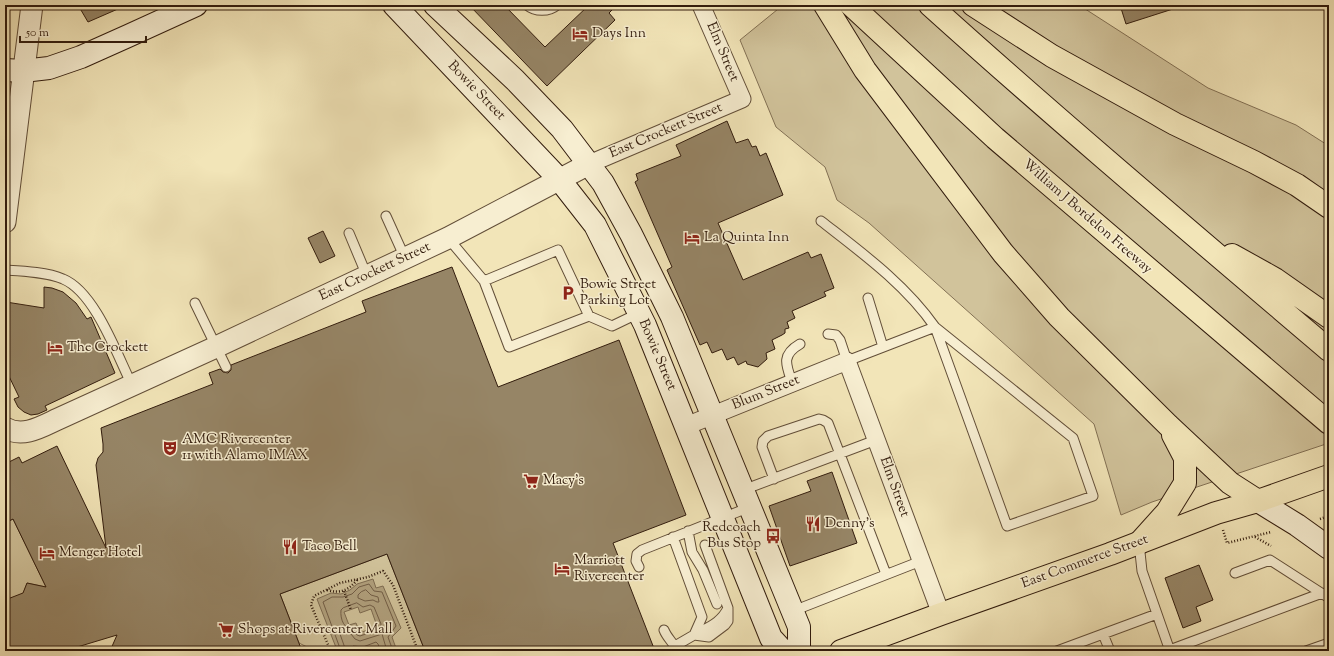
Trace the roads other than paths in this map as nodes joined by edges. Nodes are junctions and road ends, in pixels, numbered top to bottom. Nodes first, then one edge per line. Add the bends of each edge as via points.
1 (32, 5) edge
2 (196, 5) edge
3 (394, 5) edge
4 (435, 5) edge
5 (527, 5) edge
6 (556, 5) edge
7 (702, 5) edge
8 (825, 5) edge
9 (851, 5) edge
10 (930, 5) edge
11 (973, 5) edge
12 (14, 70) edge
13 (742, 99) joint
14 (589, 164) junction
15 (559, 180) junction
16 (1329, 207) edge
17 (386, 216) dead end
18 (821, 221) dead end
19 (5, 222) edge
20 (1184, 228) junction
21 (349, 233) dead end
22 (448, 238) junction
23 (405, 258) junction
24 (5, 270) edge
25 (367, 276) junction
26 (484, 281) junction
27 (868, 298) dead end
28 (195, 303) dead end
29 (639, 313) junction
30 (589, 316) junction
31 (1329, 317) edge
32 (935, 327) junction
33 (828, 334) dead end
34 (800, 344) dead end
35 (216, 347) junction
36 (883, 347) junction
37 (1329, 350) edge
38 (846, 360) junction
39 (226, 367) dead end
40 (792, 382) junction
41 (132, 385) junction
42 (712, 414) junction
43 (1329, 423) edge
44 (1168, 425) junction
45 (686, 426) junction
46 (5, 428) edge
47 (876, 440) junction
48 (840, 454) junction
49 (1329, 476) edge
50 (774, 478) junction
51 (747, 499) junction
52 (1258, 500) junction
53 (723, 518) junction
54 (688, 531) junction
55 (673, 537) junction
56 (1139, 543) junction
57 (705, 544) dead end
58 (1329, 548) edge
59 (921, 561) junction
60 (639, 567) dead end
61 (1234, 573) dead end
62 (886, 574) junction
63 (1325, 596) edge
64 (718, 604) dead end
65 (793, 611) junction
66 (941, 614) junction
67 (1157, 614) junction
68 (664, 630) dead end
69 (1103, 634) junction
70 (694, 635) junction
71 (1329, 643) edge
72 (676, 648) edge
73 (783, 651) edge
74 (799, 651) edge
75 (841, 651) edge
76 (1059, 651) edge
77 (1110, 651) edge
78 (1169, 651) edge
79 (1306, 651) edge

1 - 12 street
2 - 12 main road via 81,57 49,68
3 - 15 main road, Bowie Street
4 - 14 main road, Bowie Street via 562,129
5 - 6 lane via 542,11
7 - 13 street, Elm Street
8 - 44 main road via 866,70 1003,253 1059,317
9 - 43 main road, William J Bordelon Freeway via 995,138
10 - 20 main road
11 - 16 main road via 1052,56 1174,124 1297,185
12 - 19 street via 14,154
13 - 14 street, East Crockett Street
14 - 15 street, East Crockett Street
14 - 42 main road, Bowie Street via 603,183 628,228 672,317
15 - 22 street, East Crockett Street
15 - 29 main road, Bowie Street via 595,225
17 - 23 lane
18 - 32 lane via 874,261 922,309
20 - 31 main road via 1275,279
20 - 37 main road
21 - 25 lane
22 - 23 street, East Crockett Street
22 - 26 lane
23 - 25 street, East Crockett Street
24 - 41 lane via 58,277 72,283 99,317
25 - 35 street, East Crockett Street
26 - 30 lane via 558,250
26 - 30 lane via 508,347
27 - 36 lane
28 - 35 lane
29 - 30 lane via 612,326
29 - 45 main road, Bowie Street
32 - 32 lane via 1073,438 1093,496 1007,526
32 - 36 lane
33 - 38 lane via 836,335 840,340
34 - 40 lane via 787,356 786,365
35 - 39 lane
35 - 41 street, East Crockett Street
36 - 38 lane
38 - 40 street, Blum Street
38 - 47 street, Elm Street
40 - 42 street, Blum Street
41 - 46 street, East Crockett Street via 32,431 22,433
42 - 45 street, Blum Street
42 - 51 main road, Bowie Street
44 - 52 main road via 1230,483
44 - 56 main road via 1184,458 1185,484 1167,512
45 - 53 main road, Bowie Street
47 - 48 lane
47 - 59 street, Elm Street
48 - 50 lane
48 - 50 lane via 828,423 824,420 818,419 768,436 762,447
48 - 62 lane
49 - 52 main road, East Commerce Street
50 - 51 lane
51 - 53 lane
51 - 65 main road, Bowie Street
52 - 56 main road, East Commerce Street via 1216,513
52 - 58 main road
53 - 54 lane
53 - 73 main road, Bowie Street via 771,638
54 - 55 lane
54 - 64 lane via 692,552
55 - 60 lane via 637,554 636,561
55 - 70 lane via 702,617
56 - 66 main road, East Commerce Street
56 - 67 lane via 1142,572
57 - 70 lane via 728,608 722,618
59 - 62 lane
59 - 66 street, Elm Street
61 - 63 lane via 1270,560
62 - 65 lane
63 - 78 lane
65 - 74 main road, Bowie Street via 799,627
66 - 75 main road, East Commerce Street
67 - 69 lane
67 - 78 lane
68 - 72 lane
69 - 76 lane
69 - 77 lane
70 - 72 lane
71 - 79 lane

